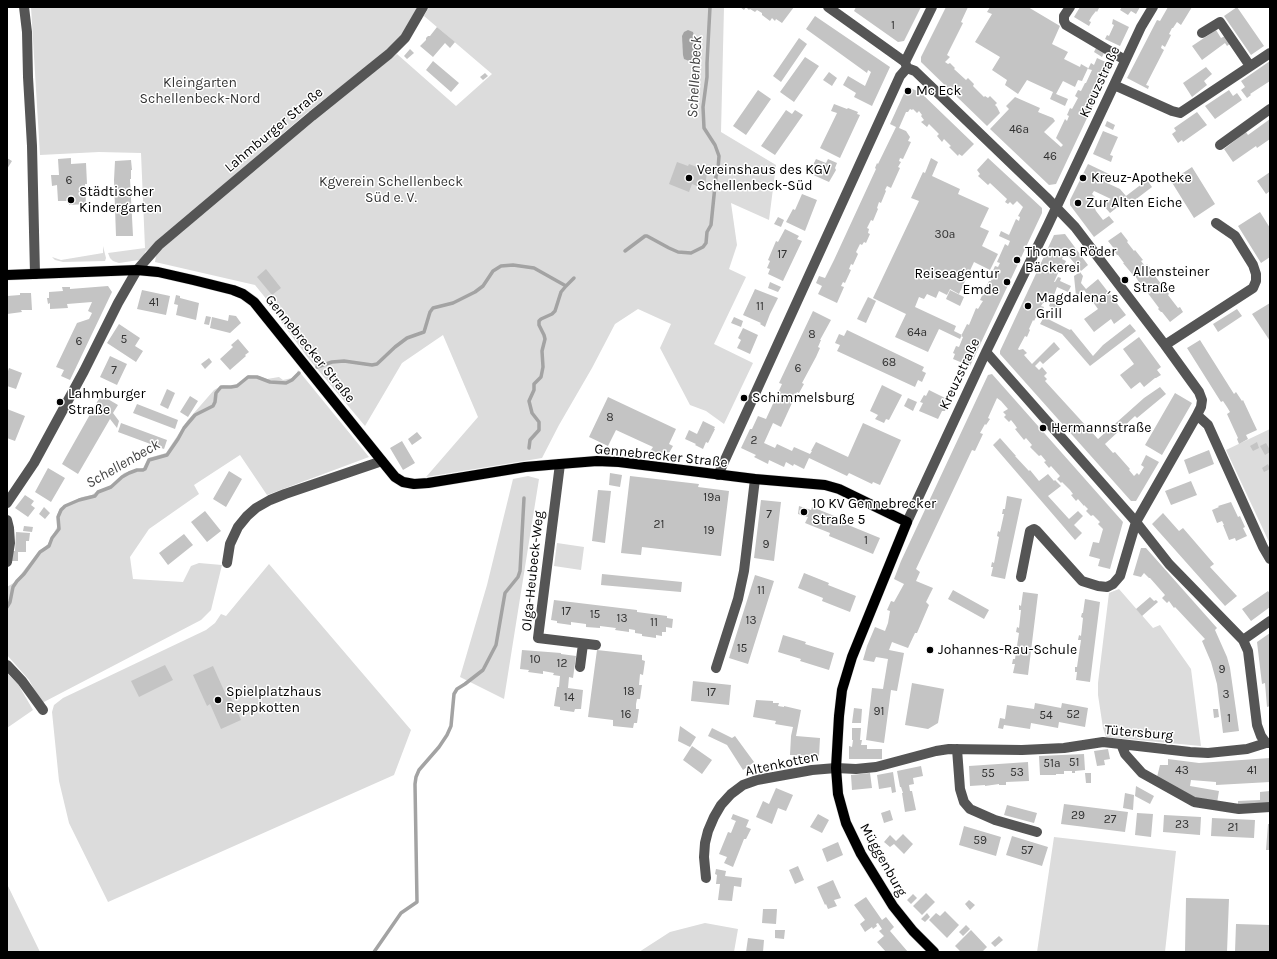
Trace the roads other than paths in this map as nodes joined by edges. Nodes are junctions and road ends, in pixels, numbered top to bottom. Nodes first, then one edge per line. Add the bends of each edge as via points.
1 (24, 7) edge
2 (423, 7) edge
3 (828, 7) edge
4 (932, 7) edge
5 (1070, 7) edge
6 (1153, 7) edge
7 (1202, 33) dead end
8 (1270, 54) edge
9 (1125, 60) junction
10 (906, 65) junction
11 (1250, 66) junction
12 (1114, 85) junction
13 (1270, 109) edge
14 (1220, 145) dead end
15 (1056, 208) junction
16 (1216, 222) dead end
17 (137, 270) junction
18 (35, 274) junction
19 (7, 275) edge
20 (1165, 345) junction
21 (986, 352) junction
22 (1198, 415) junction
23 (382, 461) junction
24 (560, 464) junction
25 (718, 475) junction
26 (755, 479) junction
27 (7, 503) edge
28 (7, 520) edge
29 (907, 522) junction
30 (1136, 522) junction
31 (1270, 560) edge
32 (7, 562) edge
33 (226, 564) dead end
34 (1020, 577) dead end
35 (1270, 621) edge
36 (1243, 640) junction
37 (583, 644) junction
38 (596, 645) dead end
39 (7, 665) edge
40 (580, 667) dead end
41 (716, 668) dead end
42 (43, 710) dead end
43 (1268, 743) edge
44 (1121, 744) junction
45 (957, 750) junction
46 (836, 768) junction
47 (1270, 808) edge
48 (1037, 832) dead end
49 (706, 878) dead end
50 (934, 952) edge

1 - 18 street via 32,146
2 - 17 street, Lahmburger Straße via 406,38 389,54 159,245
3 - 10 street
4 - 10 street
5 - 9 street via 1064,16 1066,25
6 - 9 street, Kreuzstraße
7 - 11 street via 1220,22
8 - 11 street
9 - 12 street, Kreuzstraße
10 - 15 street
10 - 25 street
11 - 12 street via 1180,113 1172,112
12 - 15 street, Kreuzstraße
13 - 14 street
15 - 20 street via 1075,227
15 - 21 street, Kreuzstraße
16 - 20 street via 1235,236 1253,265 1256,281 1253,288
17 - 18 main road, Gennebrecker Straße
17 - 23 main road, Gennebrecker Straße via 158,272 233,290 254,302
17 - 27 street, Lahmburger Straße via 34,463
18 - 19 main road, Gennebrecker Straße
20 - 22 street via 1199,392 1202,400
21 - 29 street, Kreuzstraße
21 - 30 street
22 - 30 street
22 - 31 street via 1208,425
23 - 24 main road, Gennebrecker Straße via 400,480 414,484
23 - 33 street via 285,494 256,508 238,527 230,544
24 - 25 main road, Gennebrecker Straße via 619,462
24 - 37 street, Olga-Heubeck-Weg via 538,638
25 - 26 main road, Gennebrecker Straße
26 - 29 main road, Gennebrecker Straße via 825,485 839,489
26 - 41 street via 740,592
28 - 32 street via 10,543
29 - 46 main road, Kreuzstraße via 852,657 842,690
30 - 34 street via 1120,576 1107,587 1082,581 1034,529 1030,531
30 - 36 street via 1169,564
35 - 36 street
36 - 43 street via 1248,651 1257,725 1261,736
37 - 38 street, Olga-Heubeck-Weg
37 - 40 street
39 - 42 street
43 - 44 street, Tütersburg via 1247,749 1208,753
44 - 45 street, Tütersburg via 1103,742 1064,748
44 - 47 street via 1125,754 1142,773 1194,802 1239,808
45 - 46 street, Tütersburg via 936,751 876,767
45 - 48 street via 960,789 964,802 970,809 995,820
46 - 49 street, Altenkotten via 757,780 743,785 731,794 721,805 708,831 704,857
46 - 50 main road, Müggenburg via 838,794 846,823 861,854 893,906

